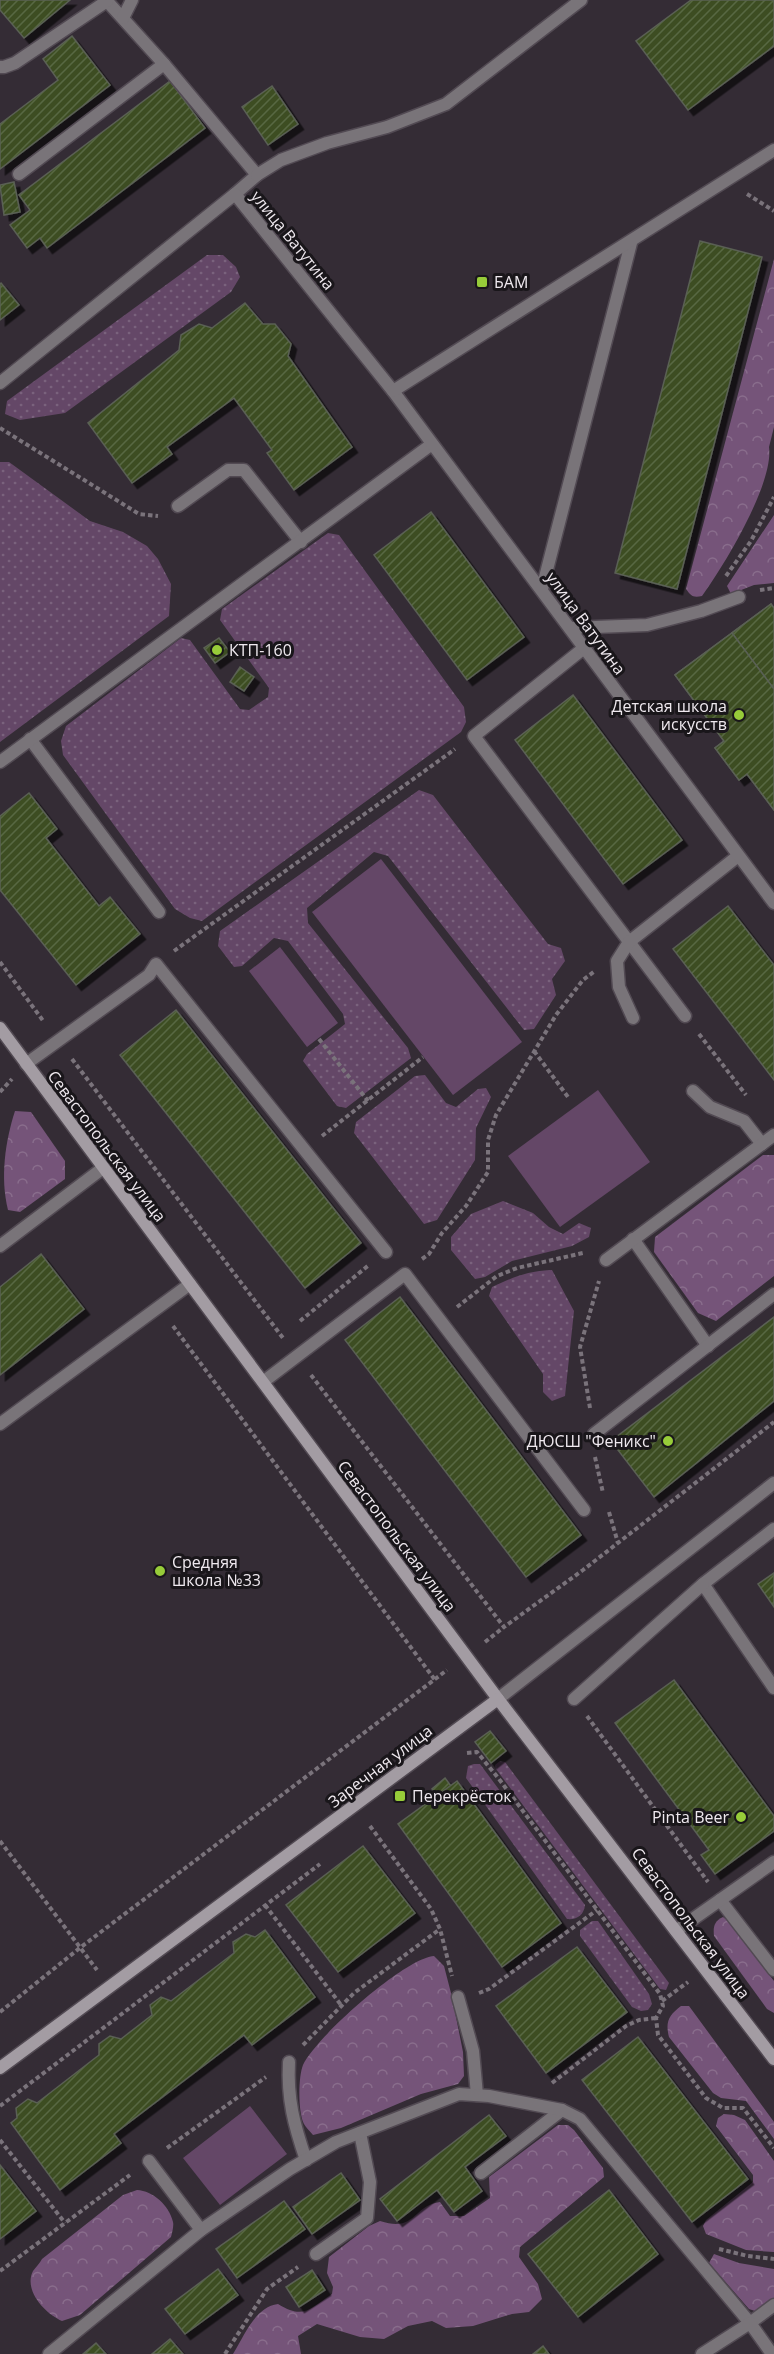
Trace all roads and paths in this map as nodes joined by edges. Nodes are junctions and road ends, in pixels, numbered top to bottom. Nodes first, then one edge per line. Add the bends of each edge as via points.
1 (107, 0) edge
2 (132, 0) edge
3 (581, 0) edge
4 (123, 18) junction
5 (164, 64) junction
6 (0, 67) edge
7 (774, 150) edge
8 (19, 174) dead end
9 (257, 175) junction
10 (235, 194) junction
11 (631, 243) junction
12 (0, 383) edge
13 (393, 392) junction
14 (0, 428) edge
15 (432, 444) junction
16 (774, 497) edge
17 (178, 506) joint
18 (301, 542) junction
19 (542, 589) junction
20 (739, 597) dead end
21 (701, 610) junction
22 (570, 628) junction
23 (584, 648) junction
24 (474, 736) junction
25 (30, 739) junction
26 (0, 762) edge
27 (738, 856) junction
28 (774, 903) edge
29 (159, 912) dead end
30 (629, 942) junction
31 (0, 962) edge
32 (156, 963) junction
33 (685, 1016) joint
34 (633, 1018) dead end
35 (0, 1028) edge
36 (319, 1039) dead end
37 (58, 1040) junction
38 (534, 1051) junction
39 (423, 1058) dead end
40 (26, 1064) junction
41 (693, 1091) dead end
42 (568, 1097) dead end
43 (368, 1101) junction
44 (751, 1101) dead end
45 (774, 1135) edge
46 (762, 1144) junction
47 (304, 1149) junction
48 (103, 1168) junction
49 (633, 1239) junction
50 (0, 1246) edge
51 (620, 1249) junction
52 (386, 1252) joint
53 (606, 1260) joint
54 (405, 1274) junction
55 (190, 1284) junction
56 (475, 1293) dead end
57 (774, 1294) edge
58 (159, 1307) junction
59 (298, 1322) dead end
60 (290, 1329) dead end
61 (281, 1336) junction
62 (708, 1346) junction
63 (297, 1356) junction
64 (263, 1382) junction
65 (774, 1422) edge
66 (0, 1424) edge
67 (594, 1434) junction
68 (773, 1485) edge
69 (603, 1494) dead end
70 (606, 1504) dead end
71 (584, 1510) dead end
72 (774, 1529) edge
73 (618, 1543) junction
74 (703, 1584) junction
75 (504, 1627) junction
76 (466, 1657) junction
77 (435, 1680) junction
78 (774, 1688) edge
79 (574, 1698) joint
80 (498, 1699) junction
81 (464, 1754) dead end
82 (380, 1819) dead end
83 (370, 1826) junction
84 (361, 1833) dead end
85 (0, 1840) edge
86 (322, 1862) dead end
87 (774, 1862) edge
88 (720, 1900) junction
89 (265, 1905) junction
90 (597, 1910) junction
91 (440, 1929) junction
92 (676, 1931) junction
93 (81, 1947) junction
94 (774, 1970) edge
95 (687, 1982) dead end
96 (109, 1987) junction
97 (458, 1998) junction
98 (662, 2001) junction
99 (341, 2005) junction
100 (126, 2011) junction
101 (0, 2012) edge
102 (656, 2018) junction
103 (774, 2059) edge
104 (290, 2062) junction
105 (0, 2068) edge
106 (477, 2096) junction
107 (526, 2103) junction
108 (0, 2106) edge
109 (562, 2110) junction
110 (360, 2133) junction
111 (0, 2140) edge
112 (774, 2148) edge
113 (306, 2160) junction
114 (148, 2161) junction
115 (481, 2174) dead end
116 (65, 2223) junction
117 (201, 2230) junction
118 (678, 2236) junction
119 (316, 2254) joint
120 (774, 2259) edge
121 (0, 2271) edge
122 (774, 2305) edge
123 (750, 2323) junction
124 (49, 2354) edge
125 (225, 2354) edge
126 (702, 2354) edge
127 (772, 2354) edge

1 - 4 street
1 - 6 street via 15,63
2 - 4 street
3 - 9 street via 446,104 387,127 318,146 281,160
4 - 5 street
5 - 8 street
5 - 9 street
7 - 11 street
9 - 10 street
10 - 12 street
10 - 13 street, улица Ватутина
11 - 13 street
11 - 19 street
13 - 15 street, улица Ватутина
14 - 17 path via 139,514 158,516
15 - 18 street
15 - 19 street, улица Ватутина
16 - 21 path via 751,541
17 - 18 street via 228,470 244,470
18 - 25 street
19 - 22 street, улица Ватутина
20 - 21 street
21 - 22 street via 647,625
22 - 23 street, улица Ватутина
23 - 24 street
23 - 27 street, улица Ватутина
24 - 30 street
24 - 32 path
25 - 26 street
25 - 29 street
27 - 28 street, улица Ватутина
27 - 30 street
30 - 33 street
30 - 34 street via 617,961 619,987
30 - 38 path via 583,980 555,1015
31 - 37 path
32 - 37 street via 149,975
32 - 47 street
33 - 44 path
35 - 40 main road, Севастопольская улица
36 - 43 path
37 - 40 street
37 - 61 path
38 - 42 path
38 - 54 path via 496,1115 488,1140 488,1172 429,1254
39 - 43 path
40 - 48 main road, Севастопольская улица
41 - 46 street via 710,1107 744,1121
43 - 47 path
45 - 46 street
46 - 49 street
47 - 52 street
48 - 50 street
48 - 55 main road, Севастопольская улица
49 - 51 street
49 - 62 street
51 - 53 street
51 - 56 path via 517,1268 497,1276
52 - 59 path
53 - 67 path via 579,1347
54 - 63 street
54 - 71 street
55 - 58 street
55 - 64 main road, Севастопольская улица
57 - 62 street
58 - 66 street
58 - 77 path
60 - 61 path
61 - 63 path
62 - 67 street
63 - 64 street
63 - 75 path
64 - 76 main road, Севастопольская улица
65 - 73 path
67 - 69 path via 595,1462
68 - 80 street, Заречная улица
70 - 73 path
72 - 74 street
73 - 75 path
74 - 78 street
74 - 79 street
75 - 76 path
76 - 77 path
76 - 80 main road, Севастопольская улица
77 - 93 path
79 - 88 path
80 - 92 main road, Севастопольская улица
80 - 96 main road, Заречная улица
81 - 90 path via 477,1752
82 - 83 path
83 - 84 path
83 - 91 path
85 - 93 path
86 - 89 path
87 - 88 street
88 - 92 street
88 - 94 street
89 - 99 path
89 - 100 path
90 - 97 path via 489,1989
90 - 98 path
91 - 97 path
91 - 99 path
92 - 103 main road, Севастопольская улица
93 - 96 path
93 - 101 path
95 - 98 path
96 - 100 path
96 - 105 main road, Заречная улица
97 - 106 street via 473,2051
98 - 102 path
99 - 104 path
100 - 108 path
102 - 107 path via 626,2026
102 - 112 path via 658,2035 706,2098 723,2108 743,2108
104 - 113 street via 291,2111
104 - 114 path
106 - 107 street
106 - 110 street via 459,2094
107 - 109 street
109 - 115 street
109 - 118 street via 580,2119
110 - 113 street
110 - 119 street via 370,2182 367,2218
111 - 116 path
113 - 117 street
114 - 116 path
114 - 117 street
116 - 121 path
117 - 124 street
118 - 120 path via 748,2256
118 - 123 street
119 - 125 path via 267,2289
122 - 123 street
123 - 126 street
123 - 127 street

